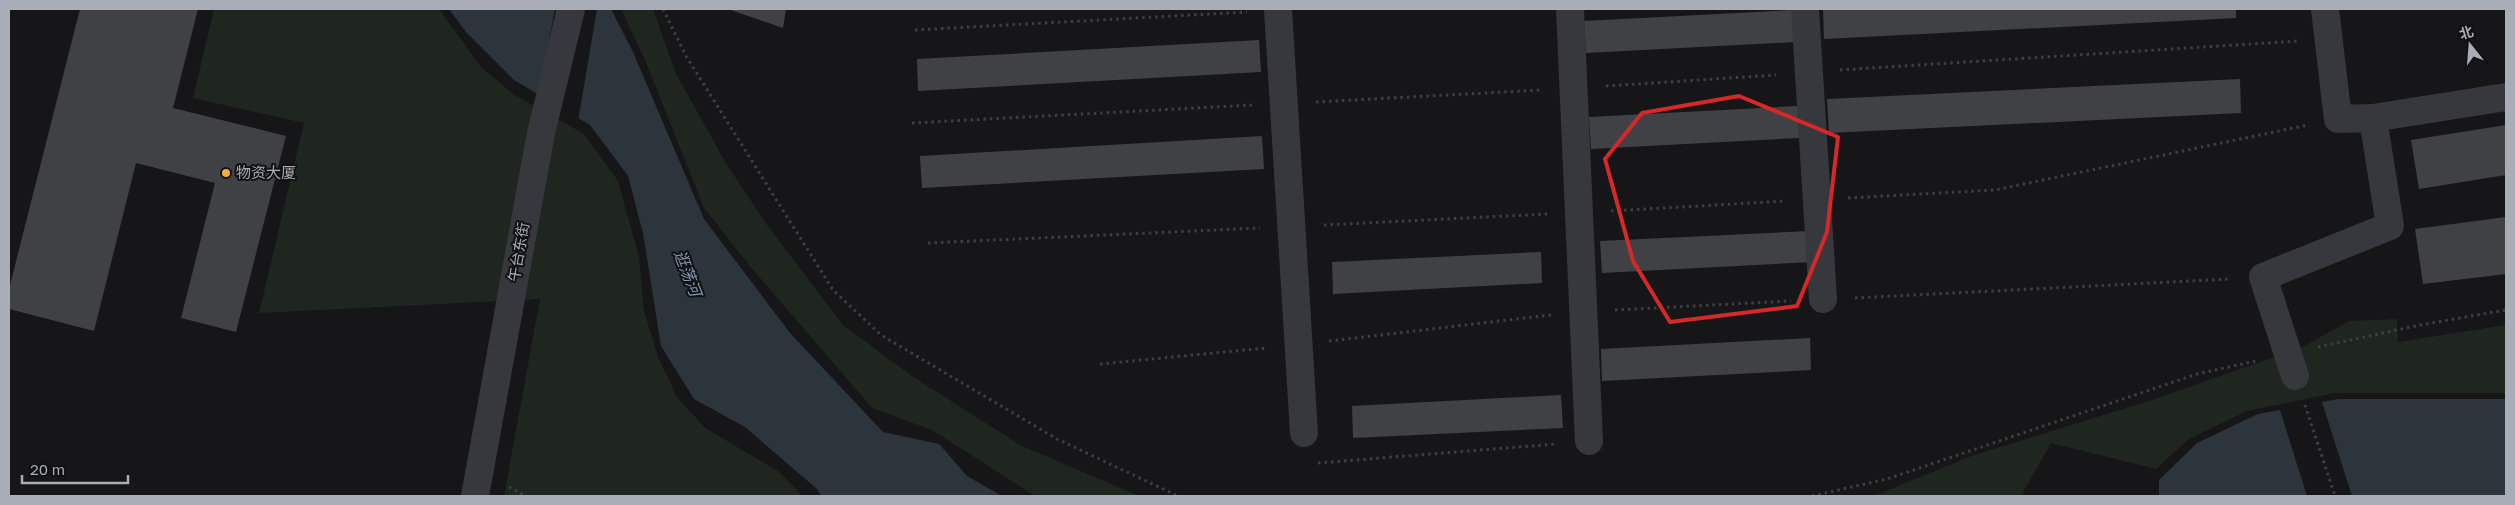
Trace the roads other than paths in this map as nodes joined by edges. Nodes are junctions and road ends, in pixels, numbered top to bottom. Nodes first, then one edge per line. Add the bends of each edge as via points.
1 (571, 9) edge
2 (1570, 9) edge
3 (1804, 9) edge
4 (2325, 9) edge
5 (1278, 10) edge
6 (2506, 97) edge
7 (2373, 118) junction
8 (1824, 299) road end
9 (2295, 376) road end
10 (1304, 433) road end
11 (1589, 441) road end
12 (475, 496) edge

1 - 12 street, 午台东街 via 541,133
2 - 11 street
3 - 8 street
4 - 7 street via 2338,119
5 - 10 street
6 - 7 street
7 - 9 street via 2390,226 2264,277

